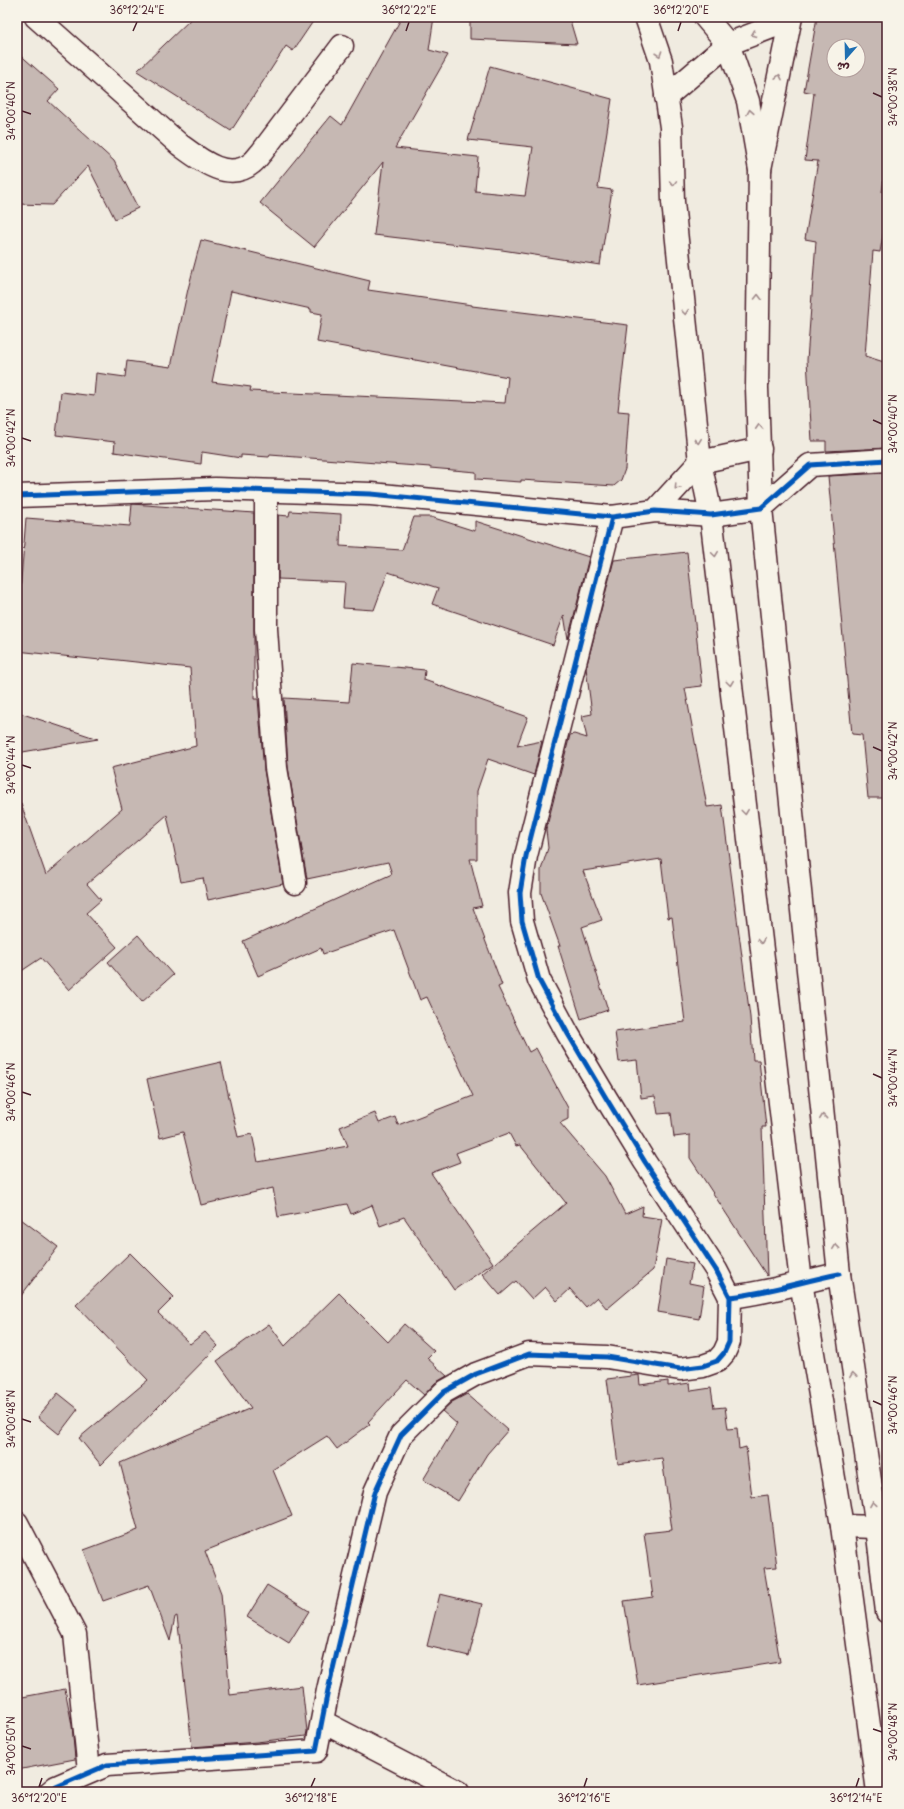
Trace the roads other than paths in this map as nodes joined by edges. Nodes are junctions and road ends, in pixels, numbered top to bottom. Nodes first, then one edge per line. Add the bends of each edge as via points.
1 (36, 17) edge
2 (646, 17) edge
3 (705, 17) edge
4 (791, 19) edge
5 (728, 44) junction
6 (342, 46) dead end
7 (666, 98) junction
8 (760, 170) junction
9 (760, 449) junction
10 (887, 460) edge
11 (700, 462) junction
12 (266, 492) junction
13 (17, 496) edge
14 (761, 508) junction
15 (655, 511) junction
16 (711, 515) junction
17 (612, 517) junction
18 (295, 883) dead end
19 (839, 1274) junction
20 (801, 1282) junction
21 (730, 1297) junction
22 (17, 1523) edge
23 (842, 1526) junction
24 (882, 1530) edge
25 (887, 1612) edge
26 (323, 1722) junction
27 (89, 1771) junction
28 (50, 1792) edge
29 (458, 1792) edge
30 (878, 1792) edge

1 - 6 street via 180,145 205,164 233,170 251,164 262,152
2 -> 7 street via 661,61
3 - 5 street
4 -> 5 street
8 -> 4 street
5 - 7 street
8 -> 5 street via 748,100
7 -> 11 street via 671,127 673,202
9 -> 8 street via 757,388
9 - 11 street
9 - 14 street
10 - 14 street via 810,465
11 -> 15 street
11 - 16 street
12 - 13 street via 215,489
12 - 17 street via 371,494
12 - 18 street via 267,644 276,768
14 - 16 street
19 -> 14 street
15 - 16 street
15 - 17 street
16 -> 20 street
17 - 21 street via 526,856 520,893 522,921 539,980 568,1034 645,1162 716,1270
19 - 20 street
24 -> 19 street
20 - 21 street via 764,1293
20 - 23 street
21 - 26 street via 729,1342 717,1361 703,1366 680,1368 607,1358 529,1354 476,1374 444,1392 401,1435 375,1492 328,1690
22 - 27 street via 75,1634
23 - 24 street
23 - 30 street
24 - 25 street
26 - 27 street via 316,1751 107,1764
26 - 29 street
27 - 28 street via 56,1786

